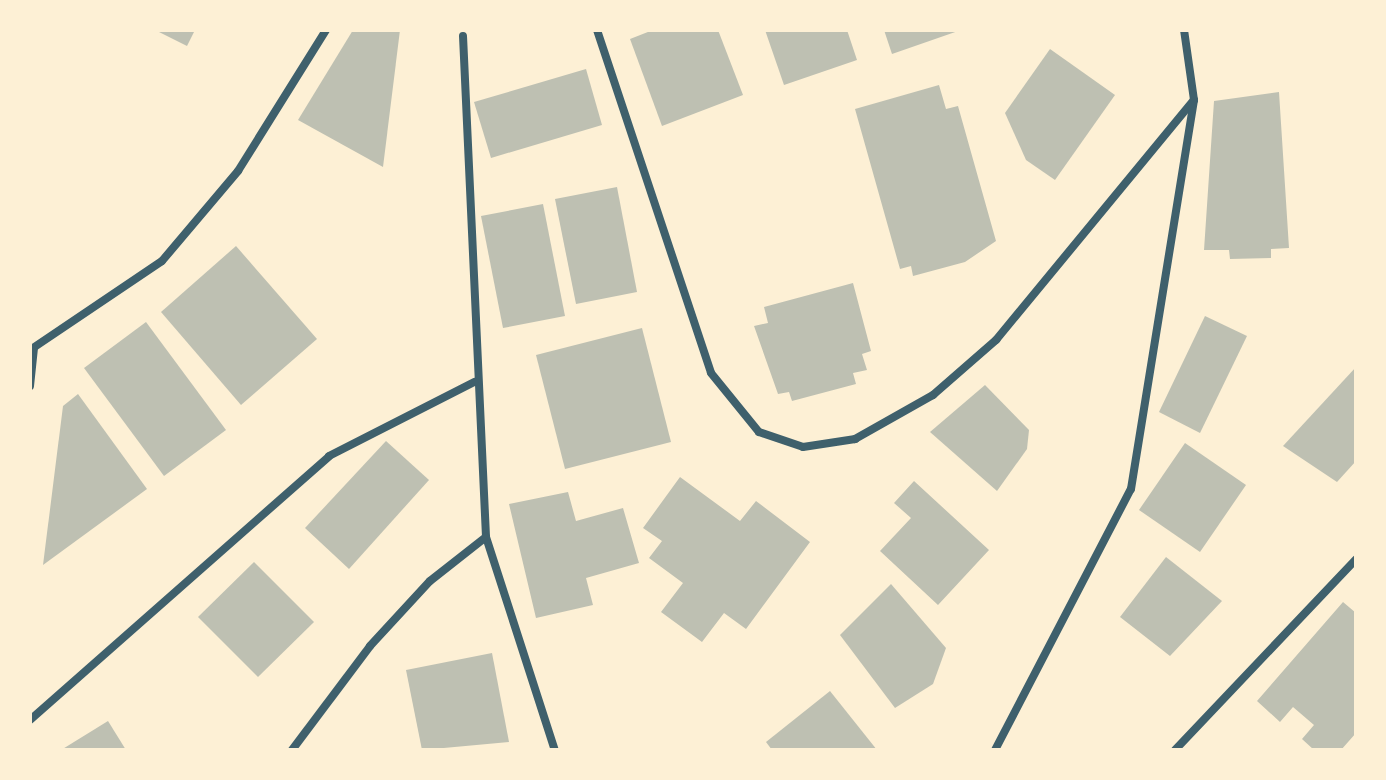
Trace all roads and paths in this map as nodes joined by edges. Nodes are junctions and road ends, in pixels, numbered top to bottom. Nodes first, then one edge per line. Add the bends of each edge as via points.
1 (326, 30) edge
2 (597, 30) edge
3 (1184, 30) edge
4 (463, 36) dead end
5 (1194, 100) junction
6 (32, 350) edge
7 (474, 382) junction
8 (30, 386) edge
9 (486, 537) junction
10 (1356, 559) edge
11 (30, 720) edge
12 (292, 750) edge
13 (555, 750) edge
14 (995, 750) edge
15 (1175, 750) edge

1 - 6 street via 238,171 162,261
2 - 5 street via 711,373 759,432 803,447 855,439 933,395 996,340
3 - 5 street
4 - 7 street
5 - 14 street via 1131,489
6 - 8 street
7 - 9 street
7 - 11 street via 329,456
9 - 12 street via 430,581 370,646
9 - 13 street
10 - 15 street

